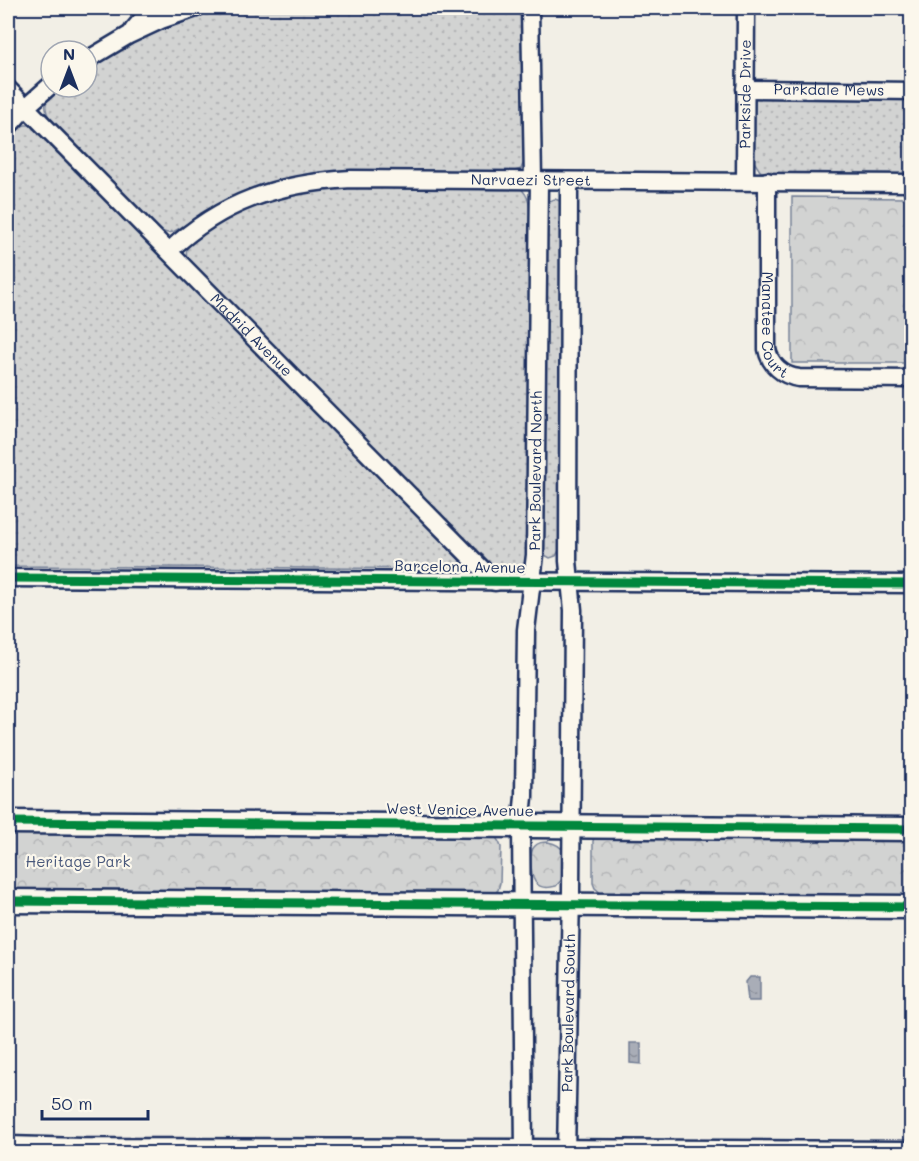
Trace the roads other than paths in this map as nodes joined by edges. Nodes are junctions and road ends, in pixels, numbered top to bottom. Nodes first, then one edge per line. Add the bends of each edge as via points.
1 (152, 8) edge
2 (196, 8) edge
3 (530, 8) edge
4 (746, 8) edge
5 (129, 35) junction
6 (99, 53) edge
7 (8, 89) edge
8 (745, 89) junction
9 (912, 91) edge
10 (39, 96) edge
11 (26, 107) junction
12 (8, 127) edge
13 (536, 180) junction
14 (569, 181) junction
15 (745, 182) junction
16 (767, 182) junction
17 (912, 183) edge
18 (169, 251) junction
19 (912, 379) edge
20 (8, 578) edge
21 (495, 582) junction
22 (532, 582) junction
23 (570, 583) junction
24 (912, 584) edge
25 (8, 822) edge
26 (521, 826) junction
27 (572, 827) junction
28 (912, 829) edge
29 (8, 901) edge
30 (521, 904) junction
31 (571, 905) junction
32 (912, 907) edge
33 (8, 1145) edge
34 (438, 1150) edge
35 (912, 1150) edge
36 (524, 1151) edge
37 (567, 1151) edge

1 - 5 street
2 - 5 street
3 - 13 street, Park Boulevard North
4 - 8 street, Parkside Drive
5 - 6 street
7 - 11 street, Madrid Avenue
8 - 9 street, Parkdale Mews
8 - 15 street, Parkside Drive
10 - 11 street
11 - 12 street
11 - 18 street, Madrid Avenue
13 - 14 street, Narvaezi Street
13 - 18 street, Narvaezi Street via 351,179 294,186 225,210 195,228
13 - 22 street, Park Boulevard North
14 - 15 street, Narvaezi Street
14 - 23 street
15 - 16 street, Narvaezi Street
16 - 17 street, Narvaezi Street
16 - 19 street, Manatee Court via 767,349 772,362 793,377
18 - 21 street, Madrid Avenue
20 - 21 street, Barcelona Avenue
21 - 22 street, Barcelona Avenue
22 - 23 street, Barcelona Avenue
22 - 26 street, Park Boulevard North via 526,630
23 - 24 street, Barcelona Avenue
23 - 27 street
25 - 26 street, West Venice Avenue
26 - 27 street, West Venice Avenue
26 - 30 street, Park Boulevard North
27 - 28 street, West Venice Avenue
27 - 31 street, Park Boulevard South
29 - 30 street
30 - 31 street
30 - 36 street
31 - 32 street
31 - 37 street, Park Boulevard South
33 - 34 street
34 - 36 street
35 - 37 street
36 - 37 street

